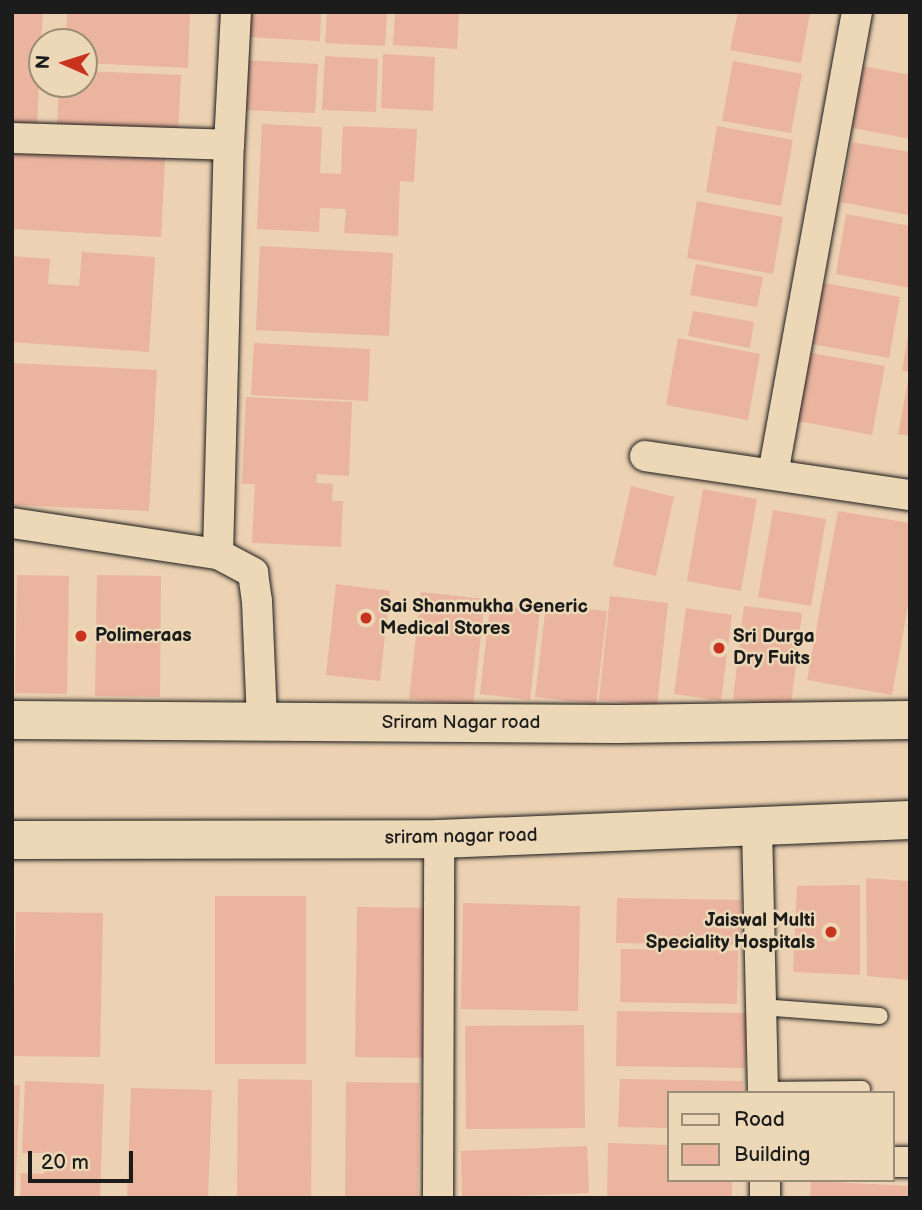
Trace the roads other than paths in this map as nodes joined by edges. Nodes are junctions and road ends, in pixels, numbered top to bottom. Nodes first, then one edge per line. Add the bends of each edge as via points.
1 (236, 12) edge
2 (857, 12) edge
3 (12, 138) edge
4 (229, 145) junction
5 (645, 456) dead end
6 (773, 474) junction
7 (910, 495) edge
8 (12, 523) edge
9 (218, 554) junction
10 (12, 720) edge
11 (910, 720) edge
12 (262, 722) junction
13 (910, 820) edge
14 (757, 827) junction
15 (439, 839) junction
16 (12, 840) edge
17 (761, 1007) junction
18 (880, 1016) dead end
19 (862, 1089) dead end
20 (763, 1091) edge
21 (438, 1198) edge

1 - 4 street
2 - 6 street
3 - 4 street
4 - 9 street
5 - 6 street
6 - 7 street
8 - 9 street
9 - 12 street via 253,573
10 - 12 main road, Sriram Nagar road
11 - 12 main road, Sriram Nagar road
13 - 14 main road, sriram nagar road
14 - 15 main road, sriram nagar road
14 - 17 street
15 - 16 main road, sriram nagar road
15 - 21 street
17 - 18 lane
17 - 20 street
19 - 20 lane

